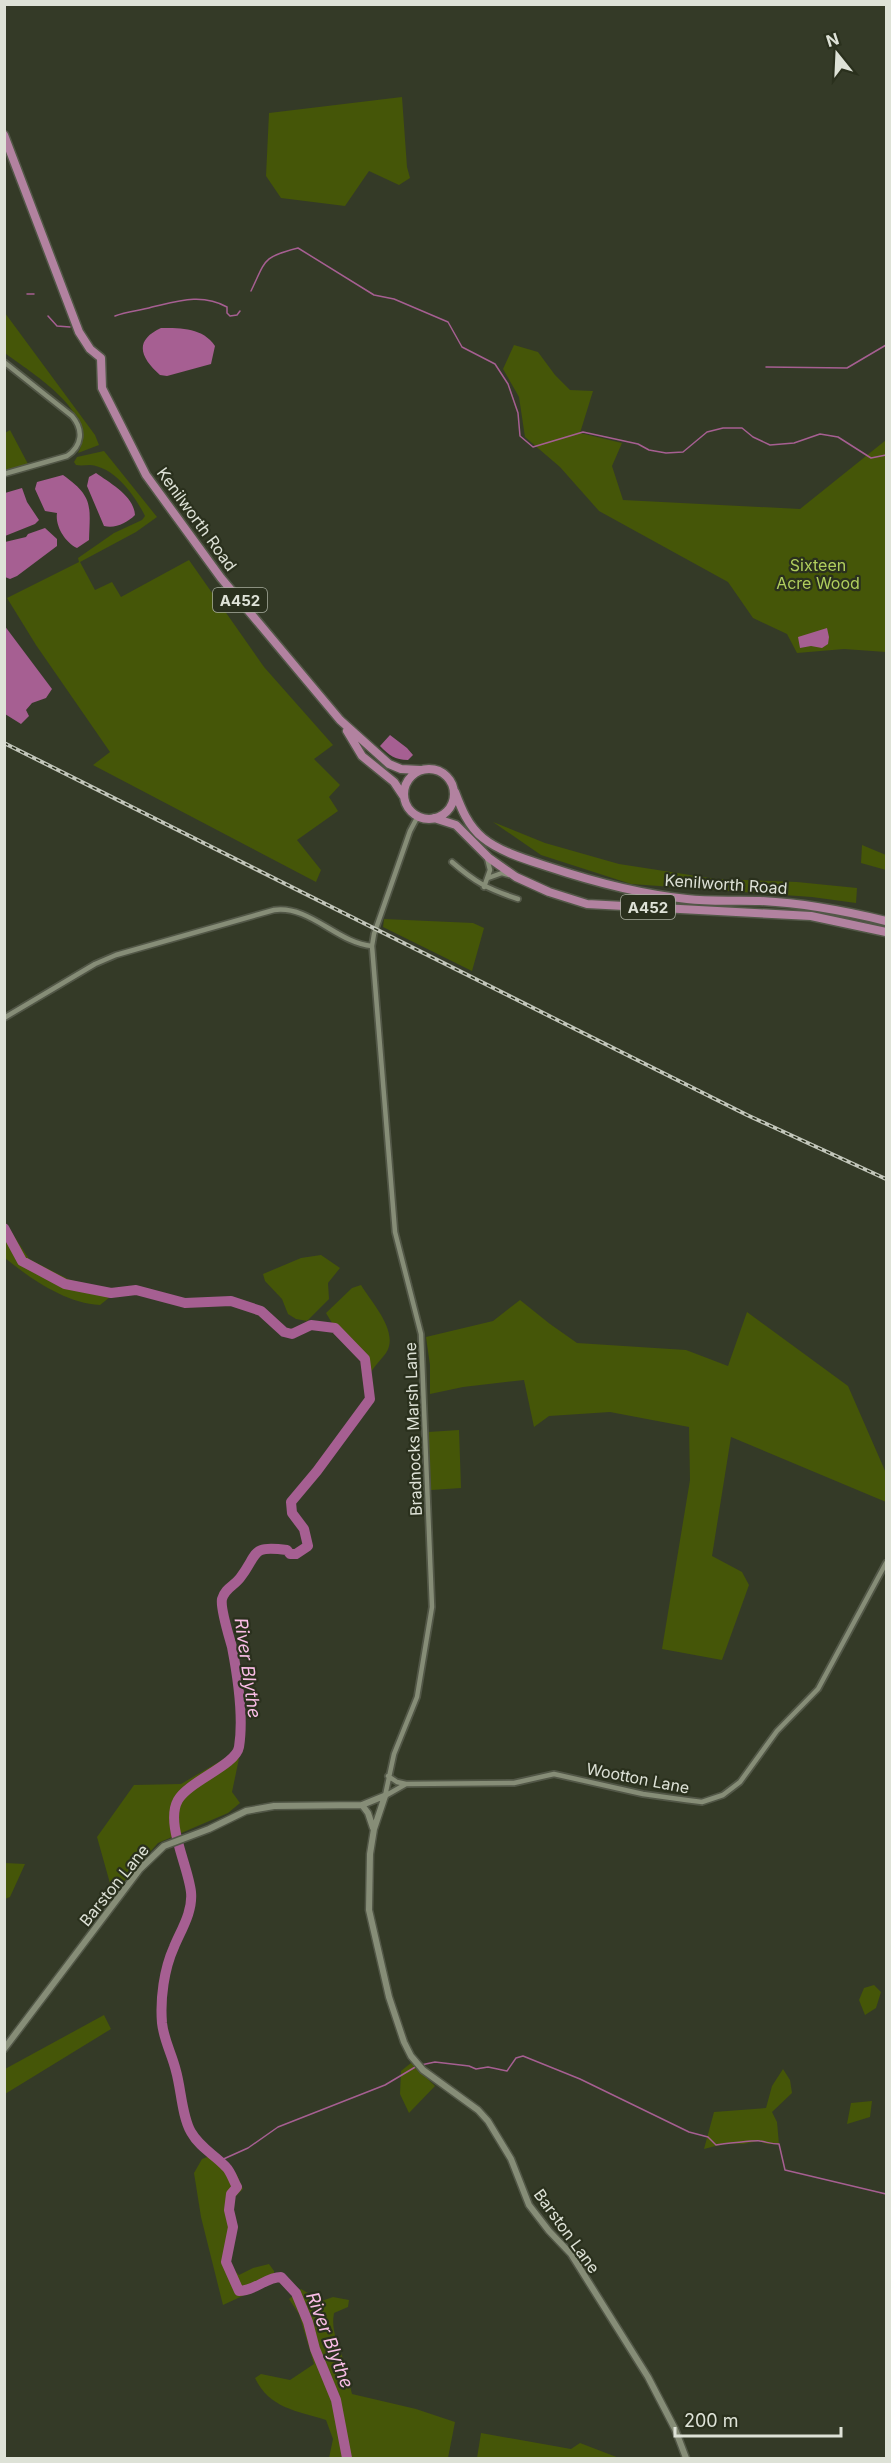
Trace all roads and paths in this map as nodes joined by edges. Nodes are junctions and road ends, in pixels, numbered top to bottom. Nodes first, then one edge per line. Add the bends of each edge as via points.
1 (4, 135) edge
2 (4, 362) edge
3 (4, 474) edge
4 (340, 720) junction
5 (420, 770) junction
6 (455, 792) junction
7 (405, 797) junction
8 (418, 816) junction
9 (434, 818) junction
10 (486, 856) junction
11 (452, 862) dead end
12 (516, 877) junction
13 (489, 878) junction
14 (484, 887) junction
15 (518, 899) dead end
16 (886, 921) edge
17 (886, 932) edge
18 (372, 946) junction
19 (4, 1018) edge
20 (886, 1563) edge
21 (388, 1776) junction
22 (406, 1784) junction
23 (385, 1796) junction
24 (362, 1805) junction
25 (374, 1829) junction
26 (4, 2049) edge
27 (686, 2458) edge

1 - 4 highway, Kenilworth Road / A452 via 79,332 101,358 102,388 146,475 221,578
2 - 3 street via 72,416 80,438 67,456
4 - 5 highway, Kenilworth Road / A452 via 389,765
4 - 7 highway, Kenilworth Road / A452 via 362,756 394,782
5 - 6 highway, A452 via 440,771
5 - 7 highway via 408,781
6 - 9 highway via 450,809
6 - 16 highway, Kenilworth Road / A452 via 462,811 482,837 495,846 583,879 688,899 812,906
7 - 8 highway, A452
8 - 9 highway, A452
8 - 18 street, Bradnocks Marsh Lane
9 - 10 highway, Kenilworth Road / A452 via 456,825
10 - 12 highway, Kenilworth Road / A452
10 - 13 street
11 - 14 street
12 - 13 street, Kenilworth Road via 502,873
12 - 17 highway, Kenilworth Road / A452 via 587,904 811,915
13 - 14 street
14 - 15 street
18 - 19 street via 293,910 274,910 116,955
18 - 21 street, Bradnocks Marsh Lane via 395,1232 421,1334 432,1607 417,1697
20 - 22 street, Wootton Lane via 819,1689 777,1731 740,1782 723,1795 702,1802 554,1774 514,1783
21 - 22 street, Wootton Lane
21 - 23 street, Bradnocks Marsh Lane
22 - 23 street, Wootton Lane
23 - 24 street, Barston Lane
23 - 25 street, Barston Lane
24 - 25 street
24 - 26 street, Barston Lane via 263,1807 164,1846 140,1869
25 - 27 street, Barston Lane via 368,1892 371,1924 404,2042 423,2070 488,2121 511,2159 529,2205 571,2254 648,2377

